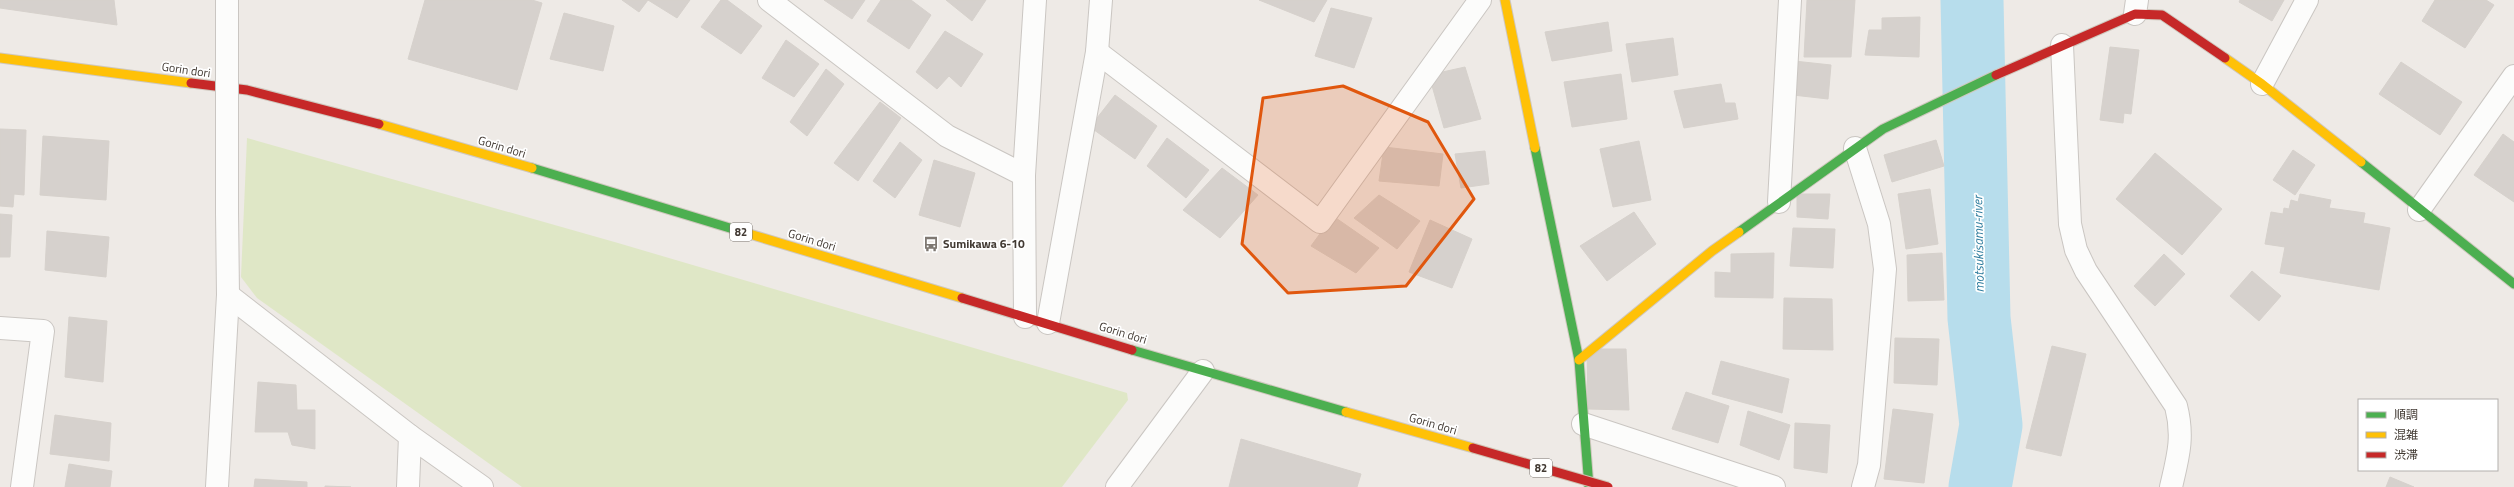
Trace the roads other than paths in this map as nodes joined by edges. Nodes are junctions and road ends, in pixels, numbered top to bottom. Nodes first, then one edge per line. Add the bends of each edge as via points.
1 (227, 0) edge
2 (768, 0) edge
3 (1035, 0) edge
4 (1101, 0) edge
5 (1480, 0) edge
6 (1505, 0) edge
7 (1790, 0) edge
8 (2307, 0) edge
9 (2136, 7) edge
10 (2062, 45) junction
11 (1097, 52) junction
12 (0, 58) edge
13 (2514, 76) edge
14 (2262, 84) junction
15 (1855, 148) junction
16 (1024, 175) junction
17 (1780, 202) junction
18 (2418, 210) junction
19 (2514, 284) edge
20 (228, 295) junction
21 (1025, 317) junction
22 (1048, 322) junction
23 (0, 328) edge
24 (1580, 360) junction
25 (1203, 371) junction
26 (1583, 424) junction
27 (410, 436) junction
28 (22, 487) edge
29 (216, 487) edge
30 (408, 487) edge
31 (482, 487) edge
32 (1117, 487) edge
33 (1589, 487) edge
34 (1608, 487) edge
35 (1774, 487) edge
36 (1864, 487) edge
37 (2171, 487) edge

1 - 20 street, bridge
2 - 16 street via 947,136
3 - 16 street
4 - 11 street
5 - 11 street via 1320,222
6 - 24 main road
7 - 17 street
8 - 14 street
9 - 10 main road
9 - 14 main road via 2162,15
10 - 15 main road via 1883,129
10 - 37 street via 2070,224 2076,250 2086,271 2176,406 2181,426 2180,450
11 - 22 street
12 - 21 main road, Gorin dori / 82 via 254,92 421,135
13 - 18 street
14 - 18 main road
15 - 17 main road
15 - 36 street via 1879,224 1885,268 1869,465
16 - 21 street
17 - 24 main road via 1712,251
18 - 19 main road
20 - 27 street
20 - 29 street
21 - 22 main road, Gorin dori / 82
22 - 25 main road, Gorin dori / 82
23 - 28 street via 43,331
24 - 26 main road
25 - 32 street
25 - 34 main road, Gorin dori / 82, bridge
26 - 33 main road
26 - 35 street
27 - 30 street
27 - 31 street

